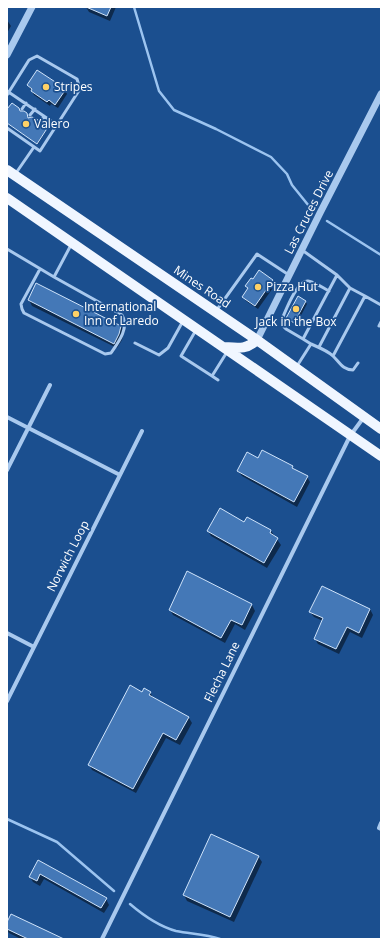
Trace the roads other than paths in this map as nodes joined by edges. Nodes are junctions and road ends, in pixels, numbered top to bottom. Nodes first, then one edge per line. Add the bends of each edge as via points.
1 (32, 7) edge
2 (7, 55) edge
3 (8, 93) edge
4 (381, 94) edge
5 (26, 104) junction
6 (22, 109) dead end
7 (35, 110) junction
8 (30, 115) dead end
9 (44, 116) junction
10 (40, 122) dead end
11 (57, 125) junction
12 (8, 127) edge
13 (19, 131) dead end
14 (16, 135) junction
15 (29, 138) dead end
16 (27, 142) junction
17 (34, 147) junction
18 (11, 172) edge
19 (7, 198) edge
20 (72, 243) junction
21 (7, 249) edge
22 (302, 250) junction
23 (40, 269) junction
24 (289, 275) junction
25 (337, 275) junction
26 (54, 277) junction
27 (350, 288) junction
28 (328, 291) junction
29 (365, 296) junction
30 (381, 305) edge
31 (215, 312) junction
32 (184, 320) junction
33 (381, 322) edge
34 (379, 326) dead end
35 (197, 328) junction
36 (303, 339) junction
37 (257, 340) junction
38 (135, 343) dead end
39 (311, 344) junction
40 (319, 347) junction
41 (226, 349) junction
42 (333, 356) junction
43 (358, 363) dead end
44 (296, 368) junction
45 (212, 376) junction
46 (218, 380) dead end
47 (50, 385) dead end
48 (7, 417) edge
49 (364, 417) junction
50 (28, 428) junction
51 (381, 429) edge
52 (142, 431) dead end
53 (350, 436) junction
54 (381, 456) edge
55 (7, 470) edge
56 (120, 475) junction
57 (7, 633) edge
58 (34, 647) junction
59 (7, 701) edge
60 (381, 823) edge
61 (381, 829) edge
62 (102, 939) edge

1 - 2 street
3 - 5 lane
3 - 11 lane via 29,60 37,56 77,79 80,89
4 - 22 street, Las Cruces Drive
5 - 6 lane
5 - 7 lane
7 - 8 lane
7 - 9 lane
9 - 10 lane
9 - 11 lane
11 - 17 lane via 40,151
12 - 14 lane
13 - 14 lane
14 - 16 lane
15 - 16 lane
16 - 17 lane
17 - 18 lane
18 - 31 main road, Mines Road
19 - 20 main road
20 - 26 lane
20 - 32 main road
21 - 23 lane
22 - 24 street, Las Cruces Drive
22 - 25 lane
23 - 26 lane
23 - 26 lane via 21,304 24,313 105,354 111,353 125,326 122,315
24 - 31 lane via 257,254
24 - 37 street, Las Cruces Drive
25 - 27 lane
25 - 28 lane
27 - 29 lane
27 - 40 lane
28 - 36 lane
28 - 36 lane via 310,281 298,286 282,319 282,325
29 - 30 lane
29 - 42 lane
31 - 37 main road, Mines Road
32 - 35 main road
32 - 38 lane via 168,348 159,355
33 - 34 lane
35 - 41 main road
35 - 45 lane via 181,356
36 - 39 lane
37 - 41 main road via 250,346
37 - 44 main road, Mines Road
39 - 40 lane
39 - 44 lane
40 - 42 lane
41 - 45 lane
41 - 53 main road
42 - 43 lane via 348,370 353,370
44 - 49 main road, Mines Road
45 - 46 lane
47 - 50 street
48 - 50 street
49 - 51 main road, Mines Road
49 - 53 street, Flecha Lane
50 - 55 street
50 - 56 street
52 - 56 street, Norwich Loop
53 - 54 main road
53 - 62 street, Flecha Lane
56 - 58 street, Norwich Loop
57 - 58 street
58 - 59 street, Norwich Loop
60 - 61 street

